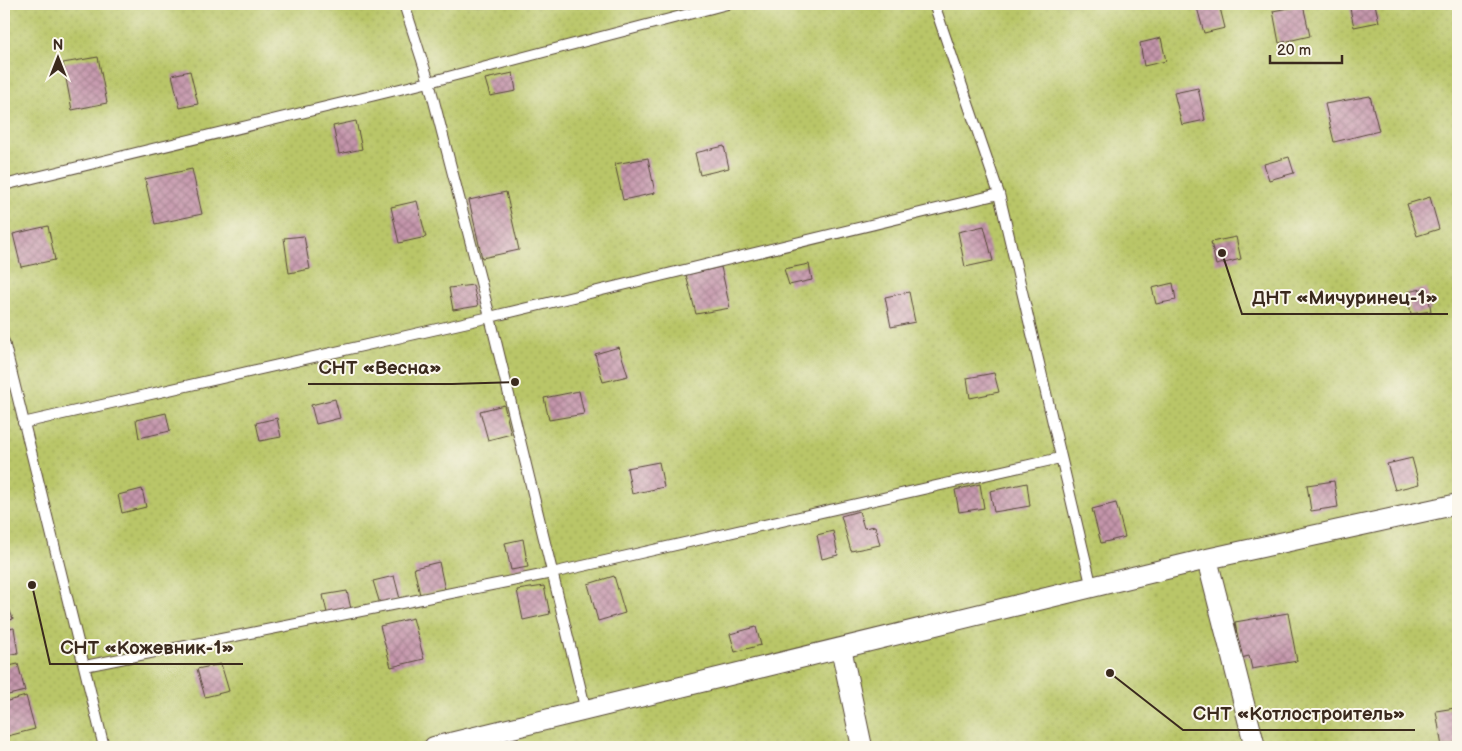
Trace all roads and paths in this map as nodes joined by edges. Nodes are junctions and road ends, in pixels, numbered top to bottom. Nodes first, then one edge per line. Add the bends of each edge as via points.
1 (404, 4) edge
2 (727, 4) edge
3 (934, 4) edge
4 (429, 82) junction
5 (4, 185) edge
6 (999, 194) junction
7 (490, 316) junction
8 (4, 342) edge
9 (23, 423) junction
10 (1060, 458) junction
11 (1458, 504) edge
12 (1207, 559) junction
13 (552, 573) junction
14 (1092, 588) junction
15 (841, 648) junction
16 (85, 666) junction
17 (586, 711) junction
18 (463, 744) edge
19 (104, 747) edge
20 (434, 747) edge
21 (862, 747) edge
22 (1255, 747) edge

1 - 4 lane
2 - 4 lane
3 - 6 lane
4 - 5 lane
4 - 7 lane
6 - 7 lane
6 - 10 lane
7 - 9 lane
7 - 13 lane
8 - 9 lane
9 - 16 lane
10 - 13 lane
10 - 14 lane
11 - 12 street
12 - 14 street
12 - 22 street
13 - 16 lane
13 - 17 lane
14 - 15 street
15 - 17 street
15 - 21 street
16 - 19 lane
17 - 18 street
18 - 20 street

